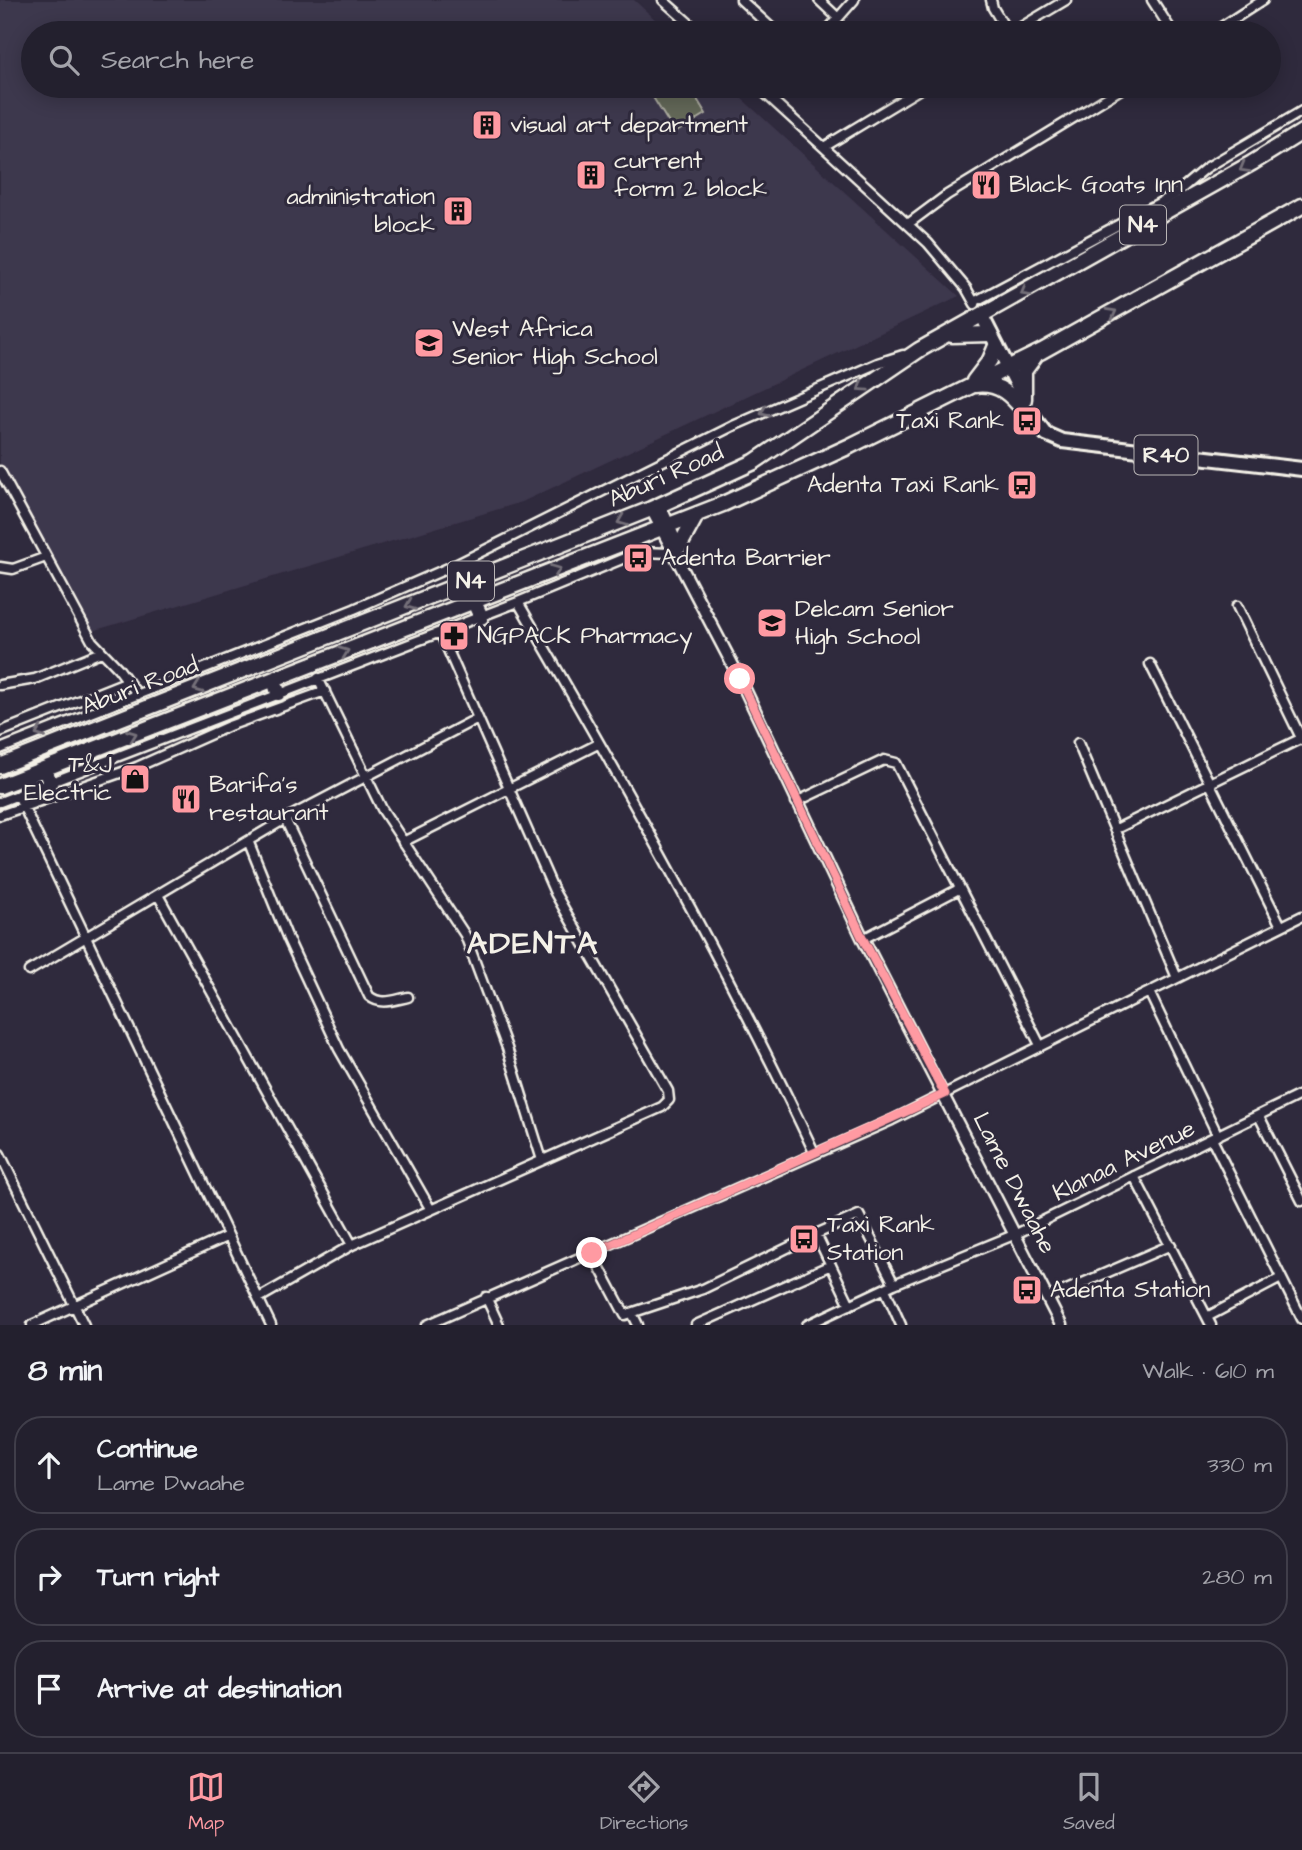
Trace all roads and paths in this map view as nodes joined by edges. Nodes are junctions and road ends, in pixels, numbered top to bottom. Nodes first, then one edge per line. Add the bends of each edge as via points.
1 (663, 0) edge
2 (741, 0) edge
3 (819, 0) edge
4 (854, 0) edge
5 (991, 0) edge
6 (1066, 0) edge
7 (1152, 0) edge
8 (1263, 0) edge
9 (838, 18) junction
10 (687, 21) edge
11 (764, 21) edge
12 (835, 21) edge
13 (1001, 21) edge
14 (1030, 21) edge
15 (1165, 21) edge
16 (1231, 21) edge
17 (770, 98) edge
18 (905, 98) edge
19 (1106, 98) edge
20 (1302, 111) edge
21 (1302, 132) edge
22 (824, 147) junction
23 (1302, 206) edge
24 (908, 224) junction
25 (974, 302) junction
26 (982, 316) junction
27 (944, 336) junction
28 (993, 340) junction
29 (919, 350) junction
30 (1042, 351) junction
31 (1008, 367) junction
32 (971, 385) junction
33 (1024, 400) junction
34 (1037, 425) junction
35 (1302, 469) edge
36 (0, 471) edge
37 (655, 507) junction
38 (697, 514) junction
39 (665, 527) junction
40 (676, 550) junction
41 (46, 557) junction
42 (0, 567) edge
43 (474, 602) junction
44 (518, 602) junction
45 (1237, 606) dead end
46 (481, 617) junction
47 (440, 632) junction
48 (101, 652) junction
49 (1150, 664) dead end
50 (318, 678) junction
51 (128, 681) junction
52 (0, 685) edge
53 (276, 686) junction
54 (325, 691) junction
55 (138, 695) junction
56 (160, 695) junction
57 (478, 718) junction
58 (0, 732) edge
59 (1302, 739) edge
60 (1079, 743) dead end
61 (598, 744) junction
62 (0, 749) edge
63 (0, 766) edge
64 (48, 776) junction
65 (366, 776) junction
66 (1208, 784) junction
67 (0, 786) edge
68 (508, 790) junction
69 (18, 795) junction
70 (0, 802) edge
71 (796, 802) junction
72 (24, 807) junction
73 (0, 815) edge
74 (285, 819) junction
75 (1116, 829) junction
76 (403, 842) junction
77 (249, 843) junction
78 (959, 889) junction
79 (158, 895) junction
80 (1302, 916) edge
81 (1281, 926) junction
82 (88, 935) junction
83 (863, 939) junction
84 (29, 971) dead end
85 (1177, 978) junction
86 (1149, 992) junction
87 (408, 997) dead end
88 (1040, 1045) junction
89 (945, 1094) junction
90 (1302, 1094) edge
91 (1259, 1116) junction
92 (1215, 1138) junction
93 (814, 1152) junction
94 (0, 1154) edge
95 (542, 1160) junction
96 (1134, 1176) junction
97 (1302, 1201) edge
98 (431, 1210) junction
99 (816, 1234) junction
100 (1016, 1234) junction
101 (228, 1236) junction
102 (352, 1245) junction
103 (1171, 1245) junction
104 (592, 1253) junction
105 (831, 1265) junction
106 (1281, 1278) junction
107 (894, 1284) junction
108 (885, 1289) junction
109 (486, 1297) junction
110 (259, 1298) junction
111 (1048, 1298) junction
112 (74, 1305) junction
113 (850, 1305) junction
114 (1301, 1313) edge
115 (633, 1315) junction
116 (1209, 1321) edge
117 (33, 1325) edge
118 (84, 1325) edge
119 (271, 1325) edge
120 (427, 1325) edge
121 (499, 1325) edge
122 (638, 1325) edge
123 (696, 1325) edge
124 (807, 1325) edge
125 (901, 1325) edge
126 (1061, 1325) edge

1 - 10 street
2 - 11 street
3 - 9 street
4 - 9 street
5 - 13 street
6 - 14 street
7 - 15 street
8 - 16 street
9 - 12 street
17 - 22 street
18 - 22 street
19 - 24 street via 947,195
20 - 25 street via 1206,169 1174,195
21 -> 26 highway, Aburi Road / N4
22 - 24 street
30 -> 23 highway, N4
24 - 25 street
25 - 26 street
26 - 27 highway, Aburi Road / N4
26 - 28 main road
27 - 28 highway
27 - 29 highway, Aburi Road / N4
28 - 31 main road
28 - 32 highway via 990,360
29 -> 37 highway, Aburi Road / N4 via 776,449
29 -> 56 street via 877,363 733,426 456,565
30 - 31 highway, N4
30 - 33 highway via 1024,370
31 - 32 highway, N4
31 - 33 main road
32 - 34 highway via 1003,389
32 - 38 highway, N4 via 850,446
33 - 34 main road
34 - 35 main road, R40 via 1059,441 1095,447
36 - 41 street
37 - 39 street, Lame Dwaahe
37 -> 56 highway, Aburi Road / N4
38 - 39 highway, N4
38 - 40 highway
39 - 40 street, Lame Dwaahe
43 -> 39 highway, N4
40 - 44 street via 639,552
40 - 71 street, Lame Dwaahe
41 - 42 street via 13,569
41 - 48 street
43 - 46 highway
53 -> 43 highway, N4
44 - 46 street
44 - 61 street
45 - 59 street
46 - 47 street
47 - 50 street
47 - 57 street
48 - 51 street
48 - 52 street via 35,679
49 - 66 street
50 - 53 street
50 - 54 street
51 - 55 street
51 - 58 street
64 -> 53 highway, N4
54 - 65 street
54 - 72 street
55 - 56 street
55 -> 62 street
56 - 63 highway, Aburi Road / N4
57 - 65 street
57 - 68 street
59 - 66 street
60 - 75 street
61 - 68 street
61 - 93 street via 681,887
64 - 67 highway, N4
64 - 69 street
65 - 74 street
65 - 76 street
66 - 75 street
66 - 81 street
68 - 76 street
68 - 95 street via 555,893 669,1097 662,1107
69 - 70 street
69 - 72 street
71 - 78 street via 884,760 896,763
71 - 83 street, Lame Dwaahe
72 - 73 street
72 - 82 street
74 - 77 street
74 - 87 street via 369,996 384,1002
75 - 85 street
76 - 95 street via 465,935
77 - 79 street
77 - 98 street via 339,1049
78 - 83 street
78 - 88 street
79 - 82 street
79 - 102 street
80 - 81 street
81 - 85 street
82 - 84 street
82 - 101 street
83 - 89 street, Lame Dwaahe
85 - 86 street
86 - 88 street
86 - 92 street
88 - 89 street
89 - 93 street
89 - 100 street, Lame Dwaahe
90 - 91 street, Klanaa Avenue
91 - 92 street, Klanaa Avenue
91 - 97 street
92 - 96 street, Klanaa Avenue
92 - 106 street
93 - 104 street
94 - 112 street
95 - 98 street
96 - 100 street, Klanaa Avenue
96 - 103 street
98 - 102 street
99 - 105 street
99 - 107 street via 860,1216
99 - 115 street via 703,1289
100 - 107 street, Klanaa Avenue
100 - 111 street, Lame Dwaahe
101 - 110 street
101 - 112 street
102 - 110 street
103 - 111 street
103 - 116 street
104 - 109 street
104 - 115 street via 621,1313
105 - 113 street
105 - 123 street
106 - 114 street
106 - 116 street
107 - 108 street, Klanaa Avenue
108 - 113 street, Klanaa Avenue
108 - 125 street
109 - 120 street
109 - 121 street
110 - 119 street
111 - 126 street, Lame Dwaahe
112 - 117 street
112 - 118 street
113 - 124 street, Klanaa Avenue
115 - 122 street

